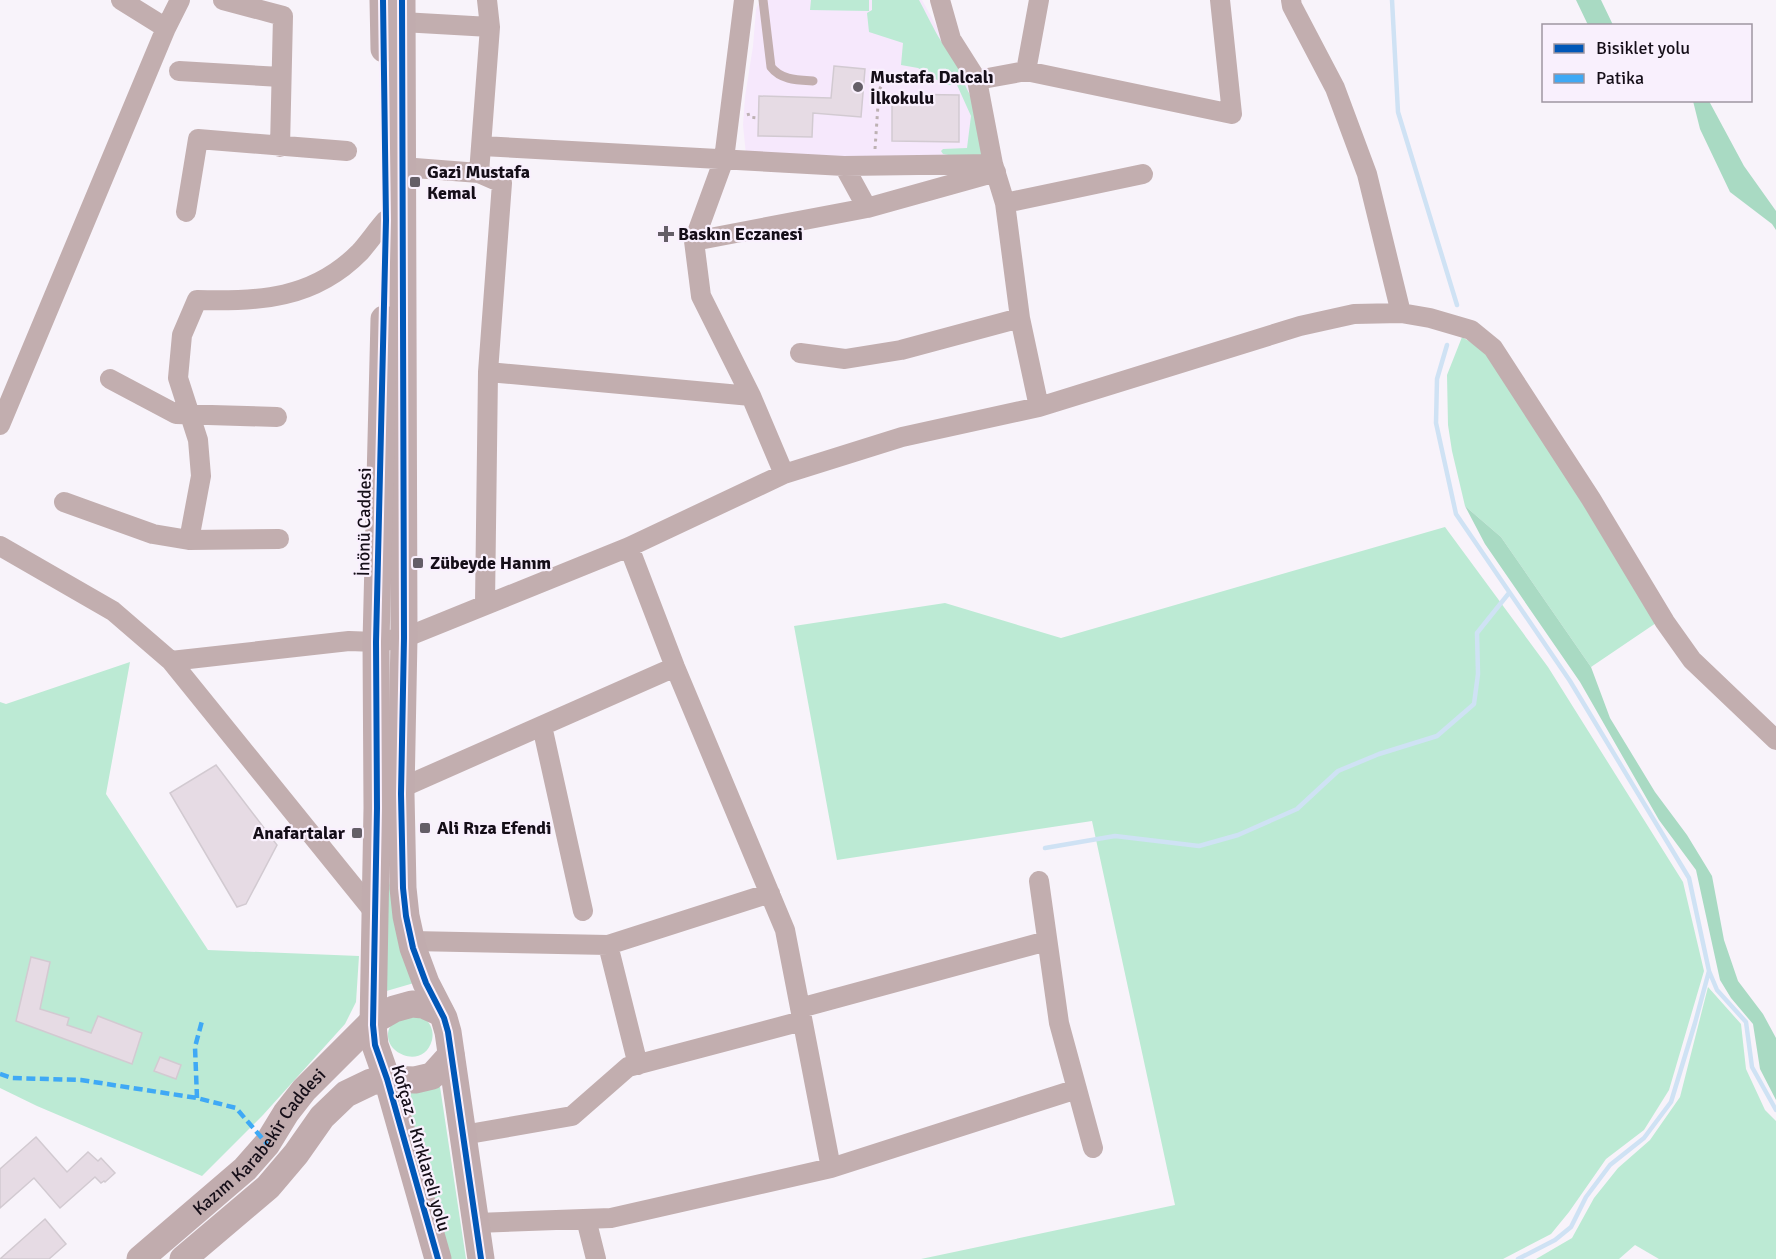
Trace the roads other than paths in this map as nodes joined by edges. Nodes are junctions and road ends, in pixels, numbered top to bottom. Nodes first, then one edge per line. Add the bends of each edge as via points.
1 (121, 0) edge
2 (180, 0) edge
3 (223, 0) edge
4 (383, 0) edge
5 (487, 0) edge
6 (744, 0) edge
7 (763, 0) edge
8 (940, 0) edge
9 (1039, 0) edge
10 (1220, 0) edge
11 (1291, 0) edge
12 (402, 11) edge
13 (490, 27) junction
14 (166, 28) junction
15 (180, 71) dead end
16 (1026, 71) junction
17 (281, 77) junction
18 (977, 80) junction
19 (813, 81) dead end
20 (482, 146) junction
21 (280, 147) junction
22 (347, 151) dead end
23 (724, 159) junction
24 (844, 166) junction
25 (402, 167) junction
26 (994, 168) junction
27 (479, 173) junction
28 (1143, 174) dead end
29 (1005, 203) junction
30 (867, 208) junction
31 (186, 212) dead end
32 (386, 220) junction
33 (694, 242) junction
34 (1401, 314) junction
35 (1020, 318) junction
36 (800, 353) dead end
37 (488, 372) junction
38 (110, 379) dead end
39 (751, 396) junction
40 (4, 406) edge
41 (1039, 407) junction
42 (190, 415) junction
43 (277, 417) dead end
44 (0, 425) edge
45 (784, 474) junction
46 (64, 502) dead end
47 (279, 539) dead end
48 (189, 540) junction
49 (0, 546) edge
50 (629, 547) junction
51 (485, 604) junction
52 (404, 638) junction
53 (376, 642) junction
54 (171, 661) junction
55 (675, 667) junction
56 (542, 726) junction
57 (1776, 740) edge
58 (401, 788) junction
59 (1039, 881) dead end
60 (770, 893) junction
61 (583, 911) dead end
62 (374, 912) junction
63 (412, 941) junction
64 (1047, 941) junction
65 (608, 945) junction
66 (801, 1015) junction
67 (374, 1033) junction
68 (447, 1033) junction
69 (638, 1065) junction
70 (387, 1079) junction
71 (1077, 1089) junction
72 (462, 1135) junction
73 (1093, 1148) dead end
74 (831, 1168) junction
75 (586, 1219) junction
76 (476, 1223) junction
77 (140, 1259) edge
78 (183, 1259) edge
79 (438, 1259) edge
80 (481, 1259) edge
81 (596, 1259) edge

1 - 14 street
2 - 14 street
3 - 17 street via 283,16
4 - 32 main road, İnönü Caddesi
5 - 13 street
6 - 23 street
7 - 19 lane via 771,67 784,77
8 - 18 street via 951,39
9 - 16 street
10 - 16 street via 1232,114
11 - 34 street via 1335,88 1367,174
12 - 13 street
12 - 25 main road, İnönü Caddesi
13 - 20 street
14 - 40 street
15 - 17 street
16 - 18 street
17 - 21 street
18 - 26 street
20 - 23 street
20 - 27 street
21 - 22 street
21 - 31 street via 198,139
23 - 24 street
23 - 33 street
24 - 26 street
24 - 30 street
25 - 27 street
25 - 52 main road, İnönü Caddesi
26 - 29 street
26 - 30 street
27 - 37 street via 502,183
28 - 29 street
29 - 35 street
30 - 33 street
32 - 42 street via 360,252 319,283 272,298 197,300 183,334 178,378
32 - 53 main road, İnönü Caddesi
33 - 39 street via 701,297
34 - 41 street via 1354,314 1300,326
34 - 57 street via 1471,330 1493,348 1692,660
35 - 36 street via 901,350 845,359
35 - 41 street
37 - 39 street
37 - 51 street
38 - 42 street via 176,414
39 - 45 street
40 - 44 street
41 - 45 street via 902,436
42 - 43 street
42 - 48 street via 198,440 201,476
45 - 50 street
46 - 48 street via 153,534
47 - 48 street
49 - 54 street via 113,611
50 - 51 street
50 - 55 street
51 - 52 street
52 - 53 street
52 - 58 main road, İnönü Caddesi
53 - 54 street via 349,641
53 - 62 main road, İnönü Caddesi
54 - 62 street
55 - 56 street
55 - 60 street
56 - 58 street
56 - 61 street
58 - 63 main road, İnönü Caddesi via 403,888
59 - 64 street
60 - 65 street
60 - 66 street via 785,930
62 - 67 main road, İnönü Caddesi
63 - 65 street
63 - 68 main road, İnönü Caddesi
64 - 66 street
64 - 71 street via 1059,1023
65 - 69 street
66 - 69 street
66 - 74 street
67 - 68 main road via 394,1009 412,1004 423,1005
67 - 70 main road, Kofçaz - Kırklareli yolu
67 - 77 main road, Kazım Karabekir Caddesi via 304,1090 245,1169
68 - 70 main road via 432,1076
68 - 72 main road, İnönü Caddesi
69 - 72 street via 628,1067 572,1116
70 - 78 main road, Kazım Karabekir Caddesi via 371,1082 336,1102 268,1187
70 - 79 main road, Kofçaz - Kırklareli yolu
71 - 73 street
71 - 74 street
72 - 76 main road, İnönü Caddesi
74 - 75 street via 611,1218
75 - 76 street
75 - 81 street
76 - 80 main road, İnönü Caddesi

